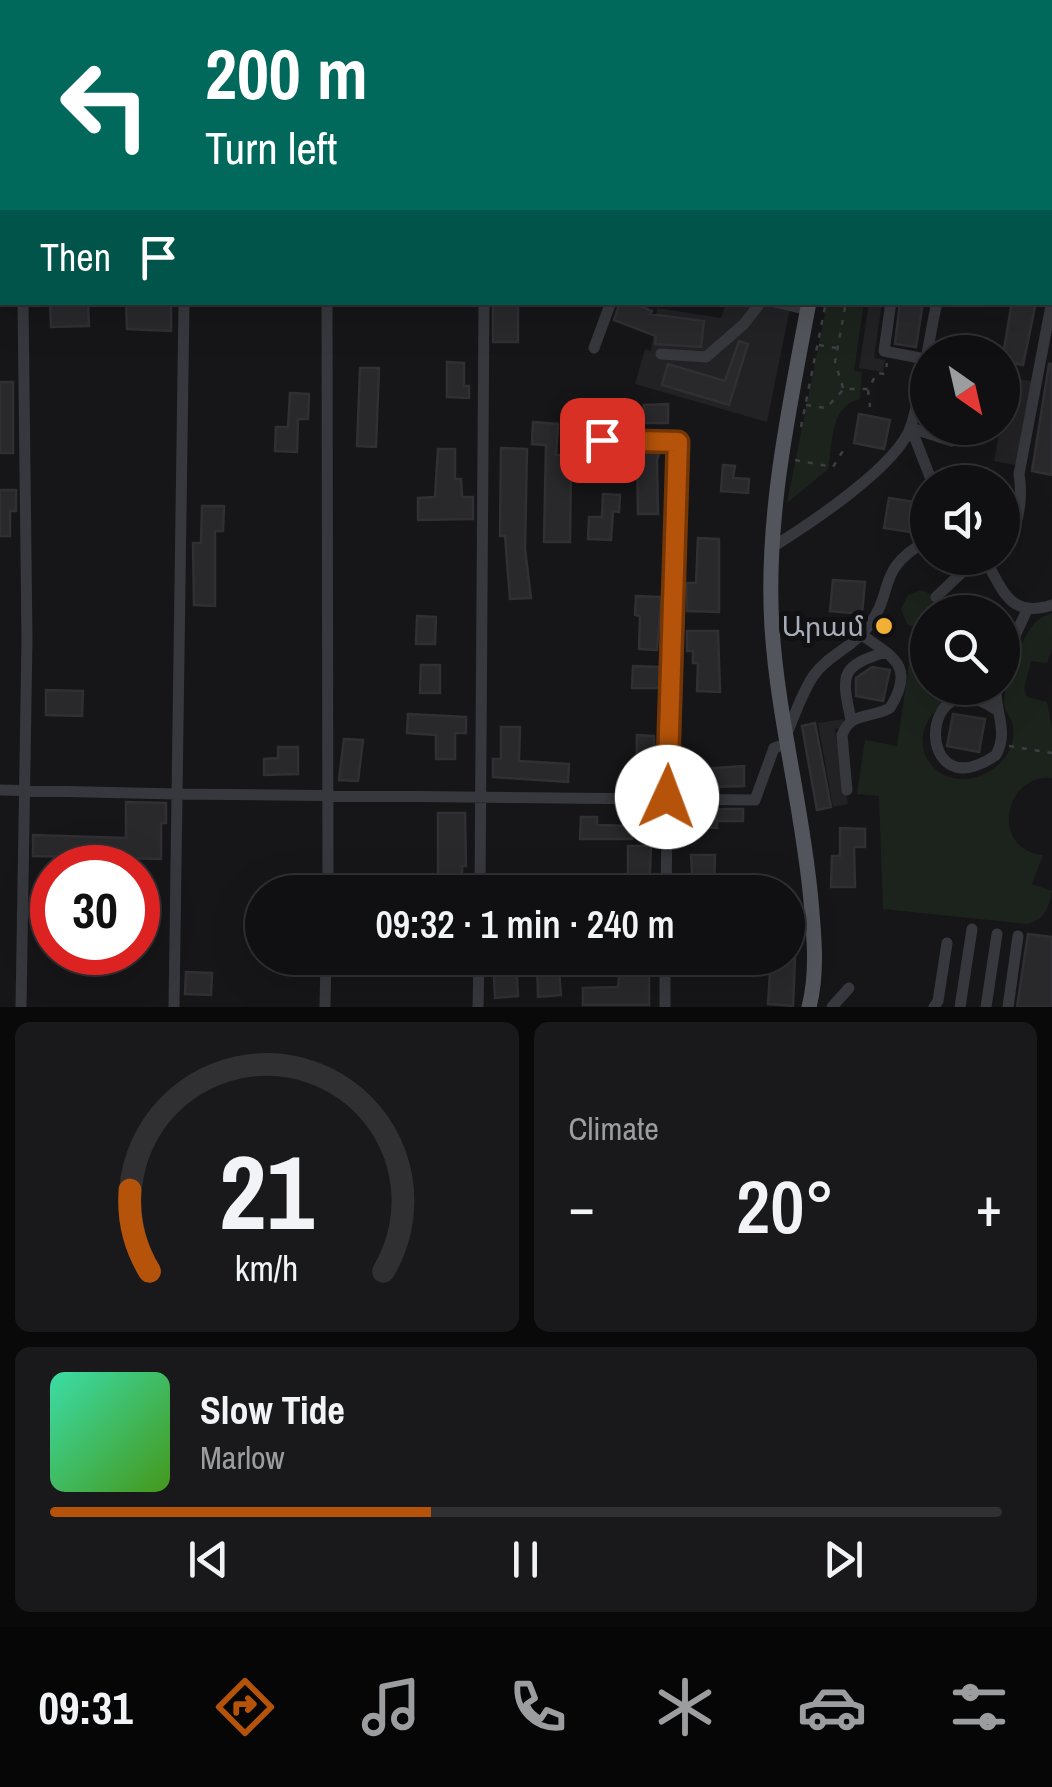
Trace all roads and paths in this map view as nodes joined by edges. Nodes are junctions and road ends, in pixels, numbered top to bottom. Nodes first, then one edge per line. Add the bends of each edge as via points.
1 (23, 305) edge
2 (184, 305) edge
3 (327, 305) edge
4 (484, 305) edge
5 (610, 305) edge
6 (759, 305) edge
7 (827, 305) edge
8 (846, 305) edge
9 (891, 305) edge
10 (935, 305) edge
11 (1051, 305) edge
12 (808, 306) edge
13 (929, 335) edge
14 (817, 344) junction
15 (594, 348) dead end
16 (837, 348) junction
17 (888, 352) junction
18 (661, 354) dead end
19 (910, 356) edge
20 (868, 389) junction
21 (844, 390) junction
22 (805, 404) junction
23 (870, 407) dead end
24 (910, 428) edge
25 (602, 440) dead end
26 (798, 442) dead end
27 (844, 449) dead end
28 (794, 460) dead end
29 (1020, 469) edge
30 (1020, 480) edge
31 (1020, 510) edge
32 (771, 548) junction
33 (910, 553) edge
34 (961, 575) edge
35 (993, 575) edge
36 (938, 595) edge
37 (1052, 605) edge
38 (1027, 610) junction
39 (1020, 625) edge
40 (862, 635) junction
41 (886, 652) junction
42 (995, 705) edge
43 (995, 709) junction
44 (851, 720) junction
45 (788, 738) junction
46 (1002, 744) junction
47 (1052, 753) edge
48 (0, 790) edge
49 (25, 790) junction
50 (847, 790) dead end
51 (177, 794) junction
52 (330, 796) junction
53 (667, 797) junction
54 (482, 798) junction
55 (328, 875) edge
56 (480, 875) edge
57 (666, 875) edge
58 (972, 928) dead end
59 (997, 934) dead end
60 (1018, 936) dead end
61 (947, 943) dead end
62 (326, 975) edge
63 (479, 975) edge
64 (665, 975) edge
65 (849, 988) dead end
66 (810, 1000) edge
67 (22, 1007) edge
68 (174, 1007) edge
69 (325, 1007) edge
70 (478, 1007) edge
71 (665, 1007) edge
72 (830, 1007) edge
73 (934, 1007) edge
74 (960, 1007) edge
75 (986, 1007) edge
76 (1008, 1007) edge

1 - 49 street
2 - 51 street
3 - 52 street
4 - 54 street
5 - 15 street
6 - 18 street via 706,357
7 - 14 path
8 - 16 path
9 - 17 street
10 - 13 street
11 - 29 street
12 - 32 main road
14 - 16 path
14 - 22 path
16 - 21 path
17 - 19 street
17 - 20 path via 885,374 877,374
20 - 21 path
20 - 23 path
21 - 22 path via 826,408
22 - 26 path
24 - 32 street via 898,452
25 - 53 street via 678,442
27 - 28 path via 833,467
30 - 31 street
32 - 45 main road via 772,628
33 - 40 street via 897,562
34 - 36 street
35 - 38 street via 1013,605
37 - 38 street
38 - 39 street
40 - 41 street
40 - 45 street via 814,674
41 - 44 street via 849,671 844,688
41 - 44 street via 904,676 900,693 885,712
42 - 43 street
43 - 46 street
43 - 46 street via 959,700 938,716 934,739 946,761 958,766 985,762
44 - 50 street via 842,735
45 - 53 street via 774,748 754,800
45 - 66 main road via 808,861 815,948
46 - 47 path
48 - 49 street
49 - 51 street
49 - 67 street
51 - 52 street
51 - 68 street
52 - 54 street
52 - 55 street
53 - 54 street
53 - 57 street
54 - 56 street
58 - 74 street
59 - 75 street
60 - 76 street
61 - 73 street
62 - 69 street
63 - 70 street
64 - 71 street
65 - 72 street
66 - 72 street

